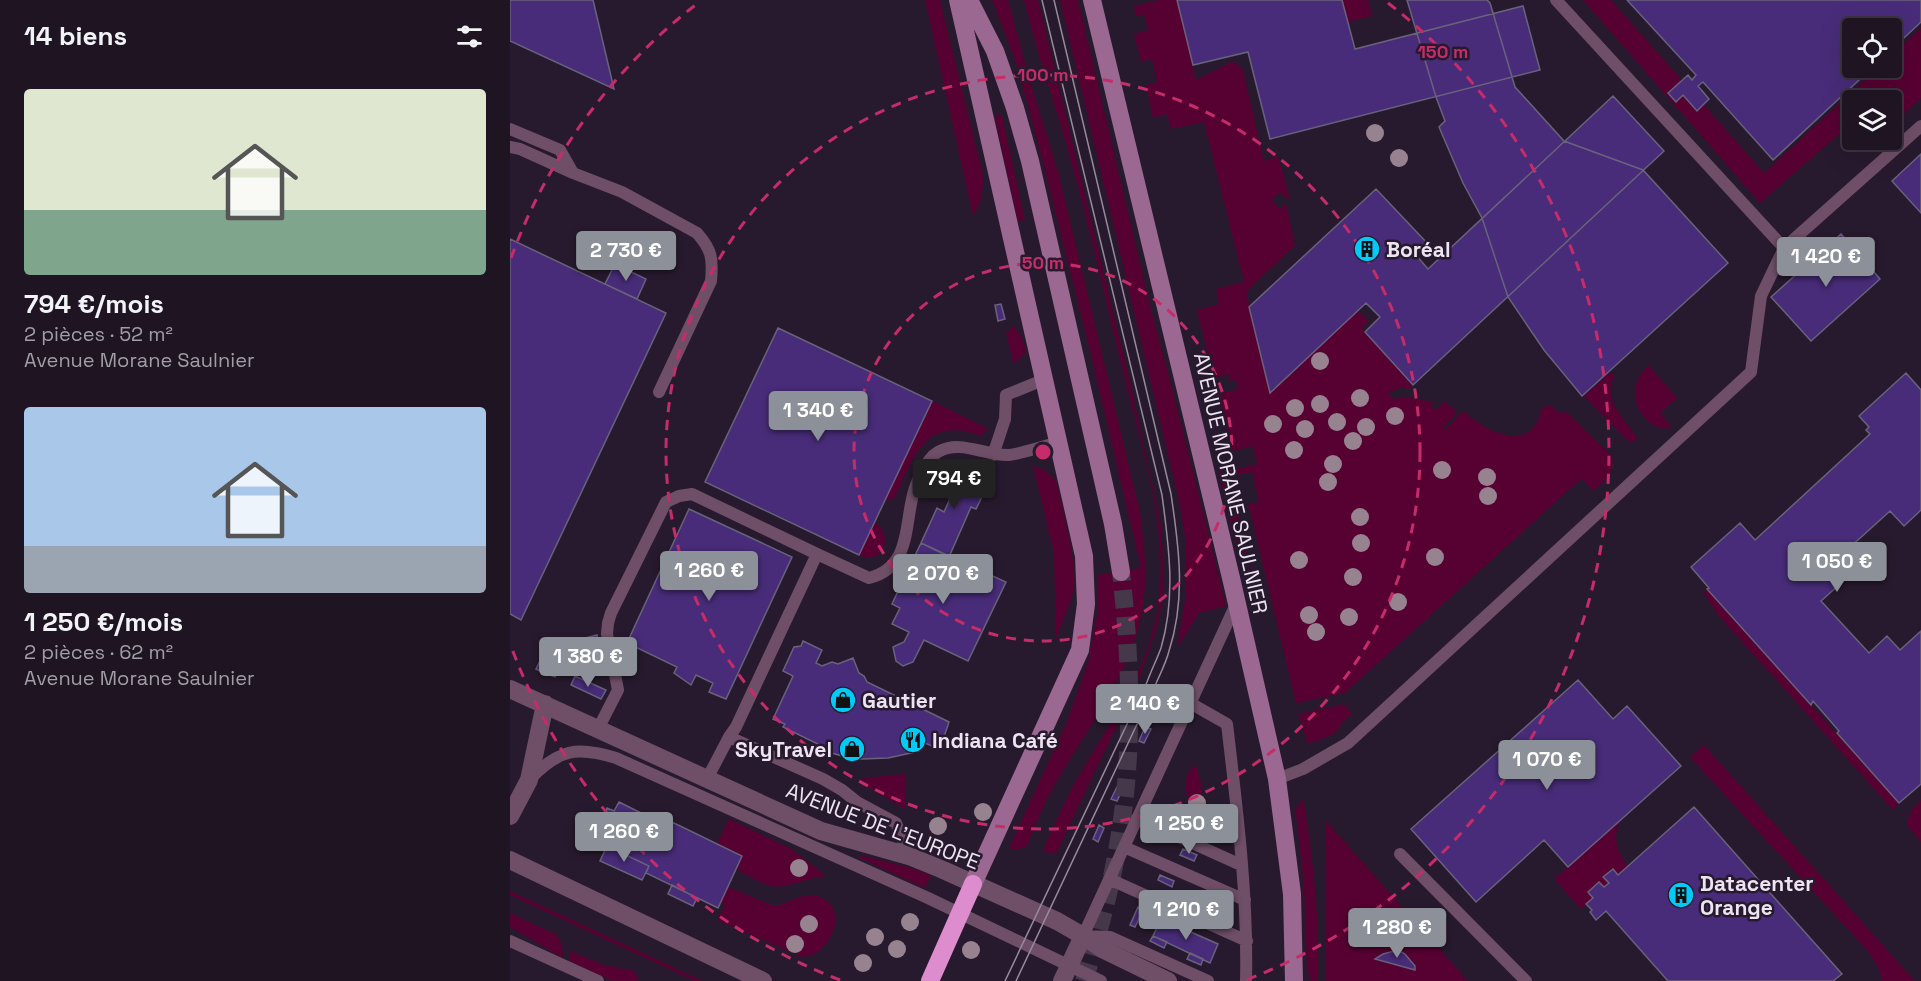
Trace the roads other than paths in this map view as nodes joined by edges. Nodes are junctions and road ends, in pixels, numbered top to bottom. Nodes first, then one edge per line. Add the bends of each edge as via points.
1 (958, 0) edge
2 (969, 0) edge
3 (1092, 0) edge
4 (1556, 0) edge
5 (1921, 126) edge
6 (510, 129) edge
7 (510, 147) edge
8 (573, 173) junction
9 (1785, 248) junction
10 (1043, 380) junction
11 (659, 392) dead end
12 (1058, 443) junction
13 (993, 455) junction
14 (817, 554) junction
15 (1121, 572) tunnel mouth
16 (1237, 603) junction
17 (510, 689) edge
18 (1190, 703) junction
19 (545, 704) junction
20 (598, 729) junction
21 (729, 736) junction
22 (707, 779) junction
23 (1277, 779) junction
24 (529, 780) junction
25 (510, 816) edge
26 (1137, 818) junction
27 (1124, 847) junction
28 (1400, 854) dead end
29 (909, 856) junction
30 (510, 860) edge
31 (1241, 866) junction
32 (1109, 879) junction
33 (974, 884) junction
34 (1245, 900) junction
35 (960, 913) junction
36 (1083, 936) junction
37 (510, 941) edge
38 (1247, 941) junction
39 (1065, 973) edge
40 (598, 981) edge
41 (763, 981) edge
42 (930, 981) edge
43 (1101, 981) edge
44 (1168, 981) edge
45 (1208, 981) edge
46 (1246, 981) edge
47 (1294, 981) edge
48 (1526, 981) edge

1 - 10 main road
2 - 15 main road via 995,51 1030,161
3 - 16 main road, AVENUE MORANE SAULNIER
4 - 9 lane
5 - 9 lane
6 - 8 lane via 560,150
7 - 8 lane
8 - 11 lane via 622,192 697,233 711,251 711,281
9 - 23 lane via 1761,296 1751,372 1348,743
10 - 12 main road
10 - 13 lane via 1005,395 1005,419
12 - 13 lane
12 - 33 main road via 1084,556 1086,604 1080,650
13 - 14 lane via 963,447 948,447 935,454 919,478 904,545 889,570 869,578
14 - 20 lane via 692,494 666,502 608,623 618,690
14 - 21 lane
16 - 18 lane
16 - 23 main road, AVENUE MORANE SAULNIER
17 - 19 street, AVENUE DE L'EUROPE
18 - 26 lane
18 - 31 lane via 1227,724
19 - 20 street, AVENUE DE L'EUROPE
19 - 24 street
20 - 22 street, AVENUE DE L'EUROPE
21 - 22 lane
21 - 29 lane via 824,779 896,823
22 - 29 street, AVENUE DE L'EUROPE via 821,831
23 - 47 main road, AVENUE MORANE SAULNIER via 1292,894
24 - 25 street
24 - 35 lane via 545,763 568,752 594,752 616,758
26 - 27 lane
26 - 31 lane
27 - 32 lane
27 - 34 lane
28 - 48 lane
29 - 33 street, AVENUE DE L'EUROPE
30 - 41 street
31 - 34 lane
32 - 36 lane
32 - 38 lane
33 - 35 highway
33 - 36 street, AVENUE DE L'EUROPE
34 - 38 lane
35 - 39 lane
35 - 42 highway
36 - 39 street
36 - 44 street, AVENUE DE L'EUROPE via 1104,951
36 - 45 lane via 1110,937
37 - 40 lane
38 - 46 lane
39 - 43 lane

